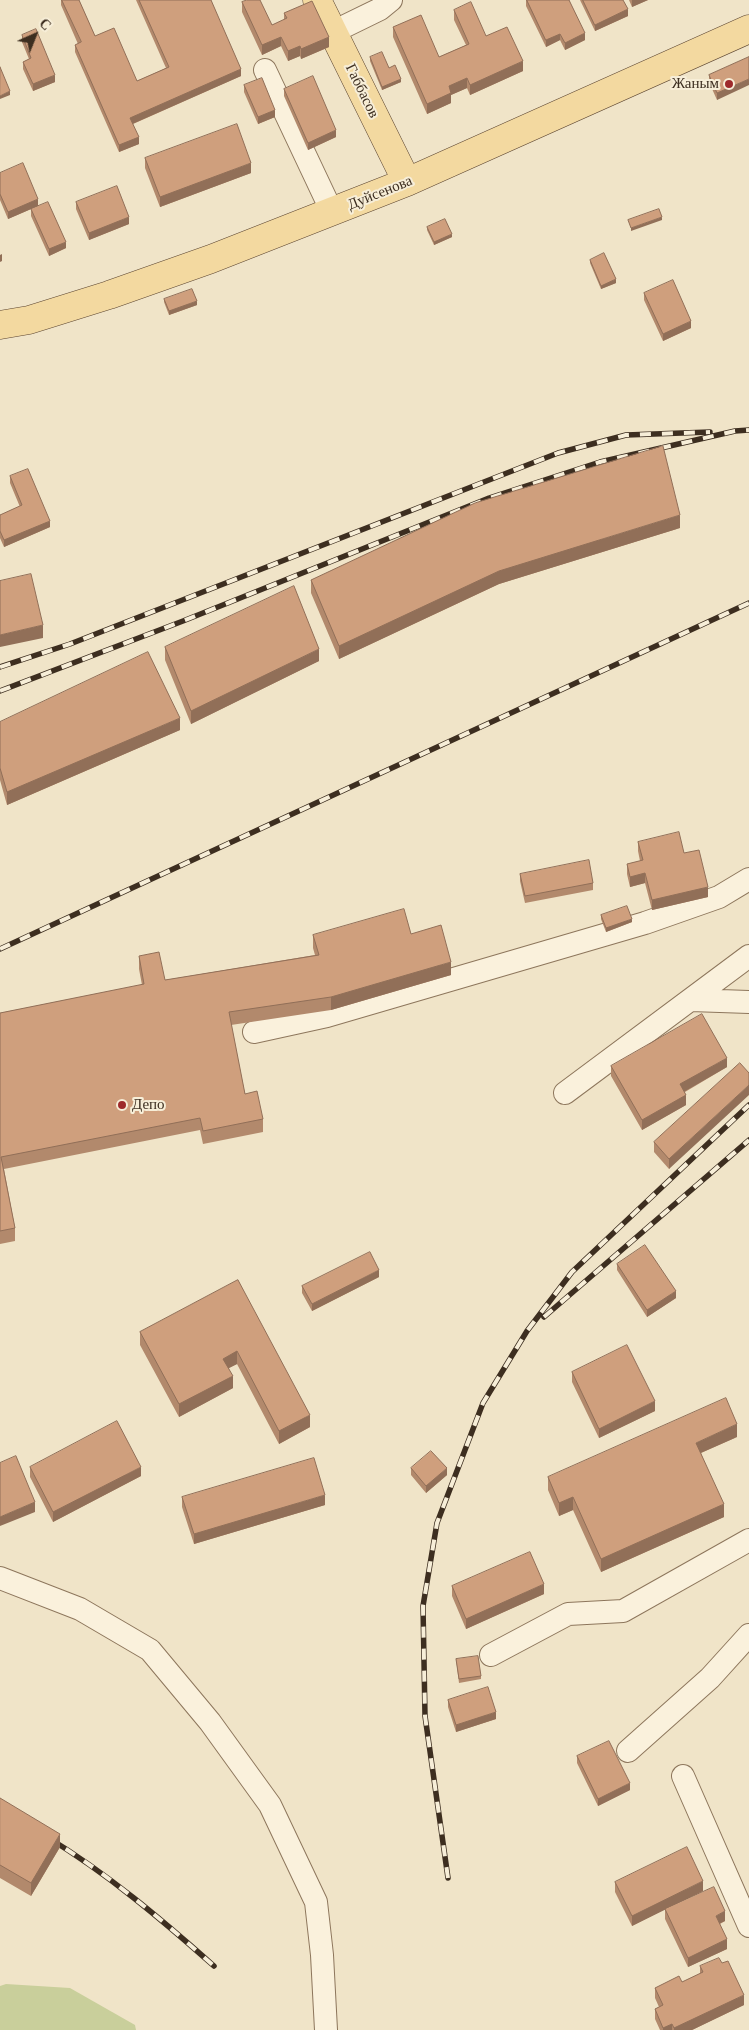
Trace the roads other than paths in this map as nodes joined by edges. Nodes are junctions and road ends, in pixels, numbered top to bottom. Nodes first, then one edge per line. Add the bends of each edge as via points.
1 (317, 0) edge
2 (391, 0) edge
3 (749, 29) edge
4 (333, 32) junction
5 (265, 70) dead end
6 (407, 182) junction
7 (332, 212) junction
8 (0, 325) edge
9 (749, 879) edge
10 (749, 956) edge
11 (691, 1000) junction
12 (749, 1002) edge
13 (254, 1032) dead end
14 (565, 1093) dead end
15 (749, 1540) edge
16 (0, 1578) edge
17 (749, 1635) edge
18 (491, 1655) dead end
19 (628, 1751) dead end
20 (683, 1776) dead end
21 (749, 1926) edge
22 (326, 2030) edge

1 - 4 main road, Габбасов
2 - 4 lane via 380,9
3 - 6 main road, Дуйсенова
4 - 6 main road, Габбасов
5 - 7 lane
6 - 7 main road, Дуйсенова
7 - 8 main road, Дуйсенова via 109,295 30,320
9 - 13 lane via 719,897 645,923 326,1016
10 - 11 lane
11 - 12 lane
11 - 14 lane
15 - 18 lane via 623,1610 568,1614
16 - 22 lane via 80,1610 150,1650 210,1722 270,1805 316,1902
17 - 19 lane via 710,1678
20 - 21 lane

